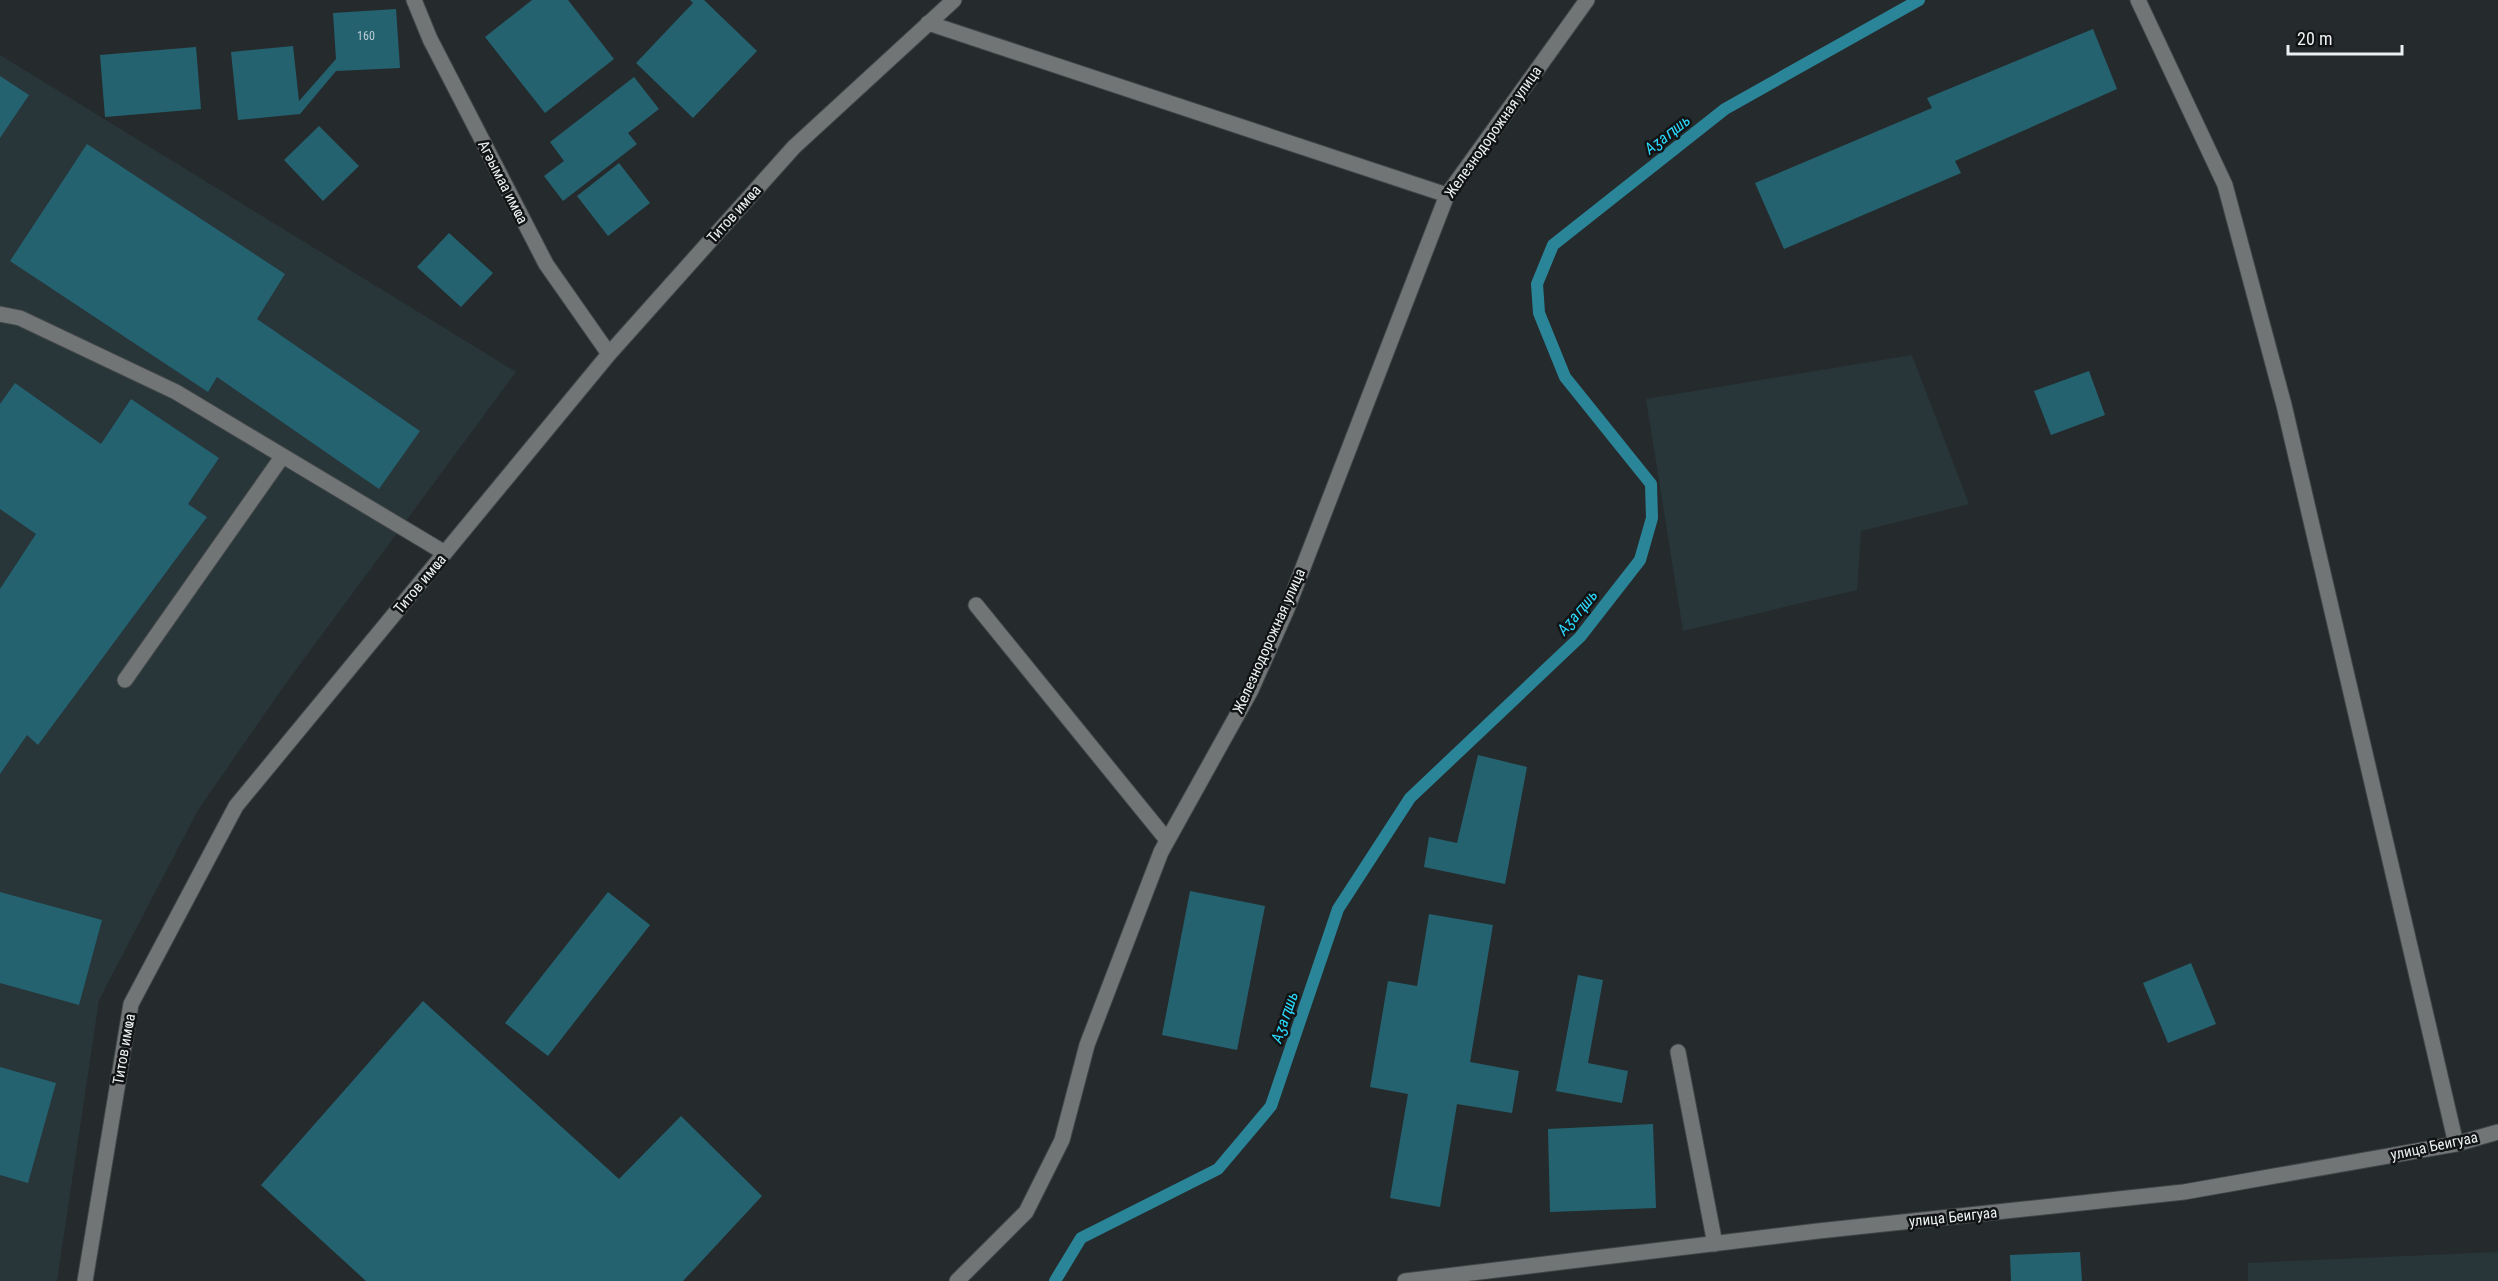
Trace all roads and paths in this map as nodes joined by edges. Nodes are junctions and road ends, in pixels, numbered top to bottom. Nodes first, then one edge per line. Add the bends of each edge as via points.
1 (414, 0) edge
2 (954, 0) edge
3 (1587, 0) edge
4 (2138, 0) edge
5 (928, 23) junction
6 (1447, 195) junction
7 (0, 314) edge
8 (609, 354) junction
9 (282, 457) junction
10 (445, 554) junction
11 (976, 605) dead end
12 (125, 680) dead end
13 (1167, 840) junction
14 (1678, 1052) dead end
15 (2498, 1132) edge
16 (2456, 1144) junction
17 (1715, 1244) junction
18 (85, 1281) edge
19 (957, 1281) edge
20 (1405, 1281) edge

1 - 8 street, Агәымаа имҩа via 430,39 546,264
2 - 5 street, Титов имҩа
3 - 6 street, Железнодорожная улица
4 - 16 street via 2225,185 2284,405
5 - 6 street
5 - 8 street, Титов имҩа via 794,147
6 - 13 street, Железнодорожная улица via 1282,619 1251,690
7 - 9 street via 20,318 176,392
8 - 10 street, Титов имҩа
9 - 10 street
9 - 12 street
10 - 18 street, Титов имҩа via 236,806 131,1004
11 - 13 street
13 - 19 street, Железнодорожная улица via 1087,1045 1062,1140 1026,1212
14 - 17 street
15 - 16 street, улица Беигуаа
16 - 17 street, улица Беигуаа via 2184,1192
17 - 20 street, улица Беигуаа

